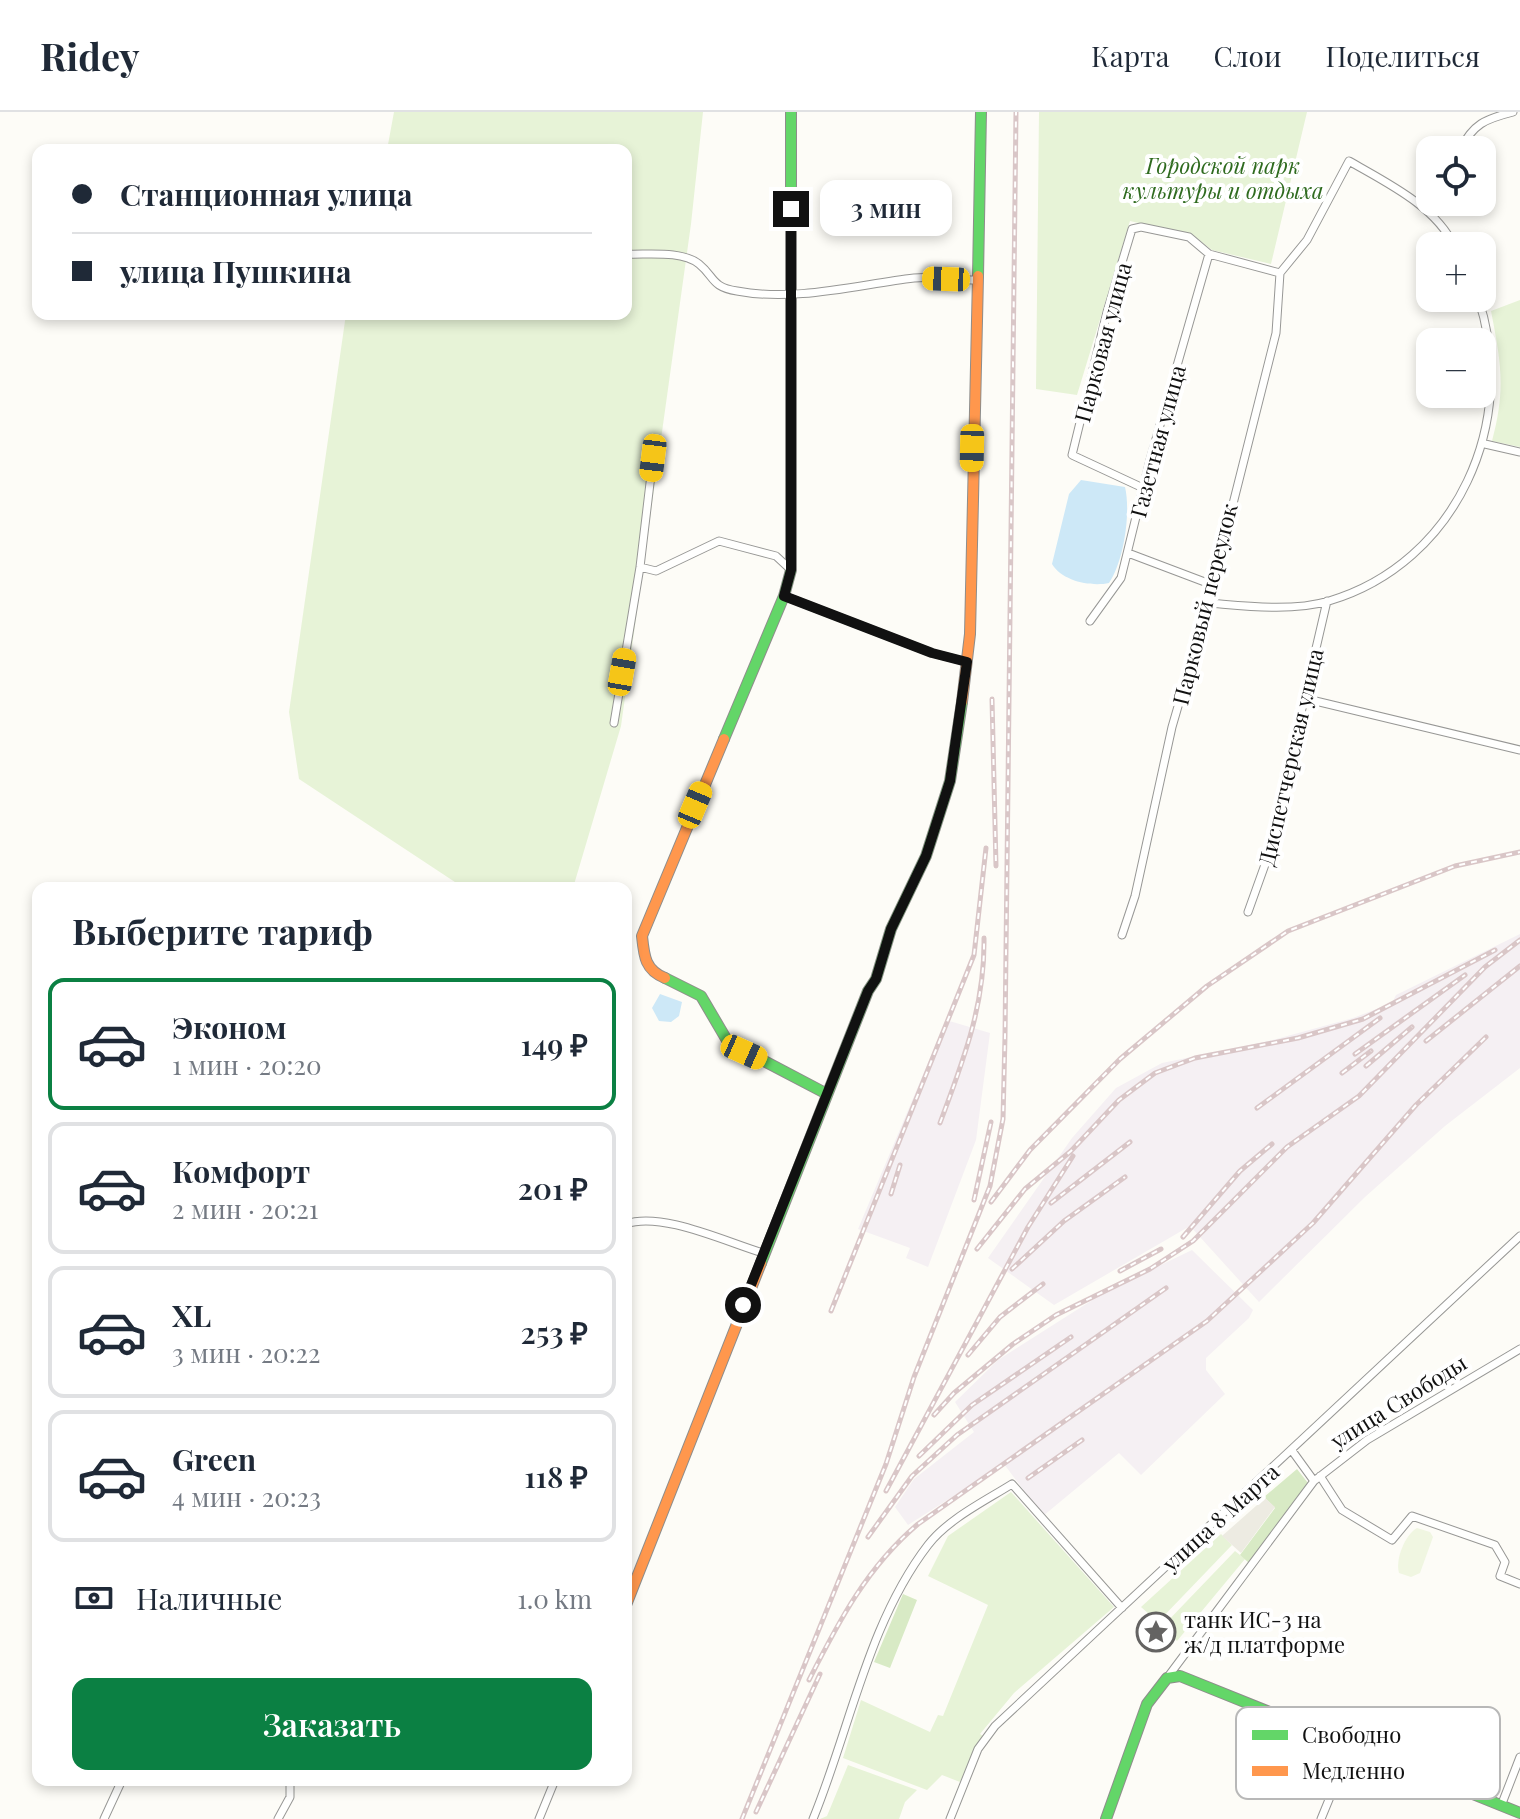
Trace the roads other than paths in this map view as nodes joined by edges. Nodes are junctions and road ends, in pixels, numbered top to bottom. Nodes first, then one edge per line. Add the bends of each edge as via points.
1 (791, 112) edge
2 (981, 112) edge
3 (1513, 112) edge
4 (1467, 136) edge
5 (1416, 204) edge
6 (1428, 216) edge
7 (1446, 232) edge
8 (632, 254) edge
9 (1209, 254) junction
10 (1280, 273) junction
11 (976, 280) junction
12 (791, 294) junction
13 (1481, 312) edge
14 (1485, 444) junction
15 (1520, 452) edge
16 (653, 458) dead end
17 (1143, 488) junction
18 (1128, 553) junction
19 (640, 567) junction
20 (791, 570) junction
21 (1210, 584) junction
22 (784, 596) junction
23 (1327, 601) junction
24 (1208, 603) junction
25 (1090, 621) dead end
26 (967, 662) junction
27 (1303, 698) junction
28 (614, 723) dead end
29 (1520, 750) edge
30 (1248, 912) dead end
31 (1122, 935) dead end
32 (827, 1094) junction
33 (632, 1222) edge
34 (1520, 1236) edge
35 (763, 1253) junction
36 (1520, 1349) edge
37 (1293, 1452) junction
38 (1317, 1478) junction
39 (1520, 1584) edge
40 (632, 1590) edge
41 (1122, 1608) junction
42 (1167, 1678) junction
43 (1259, 1707) edge
44 (1520, 1757) edge
45 (119, 1786) edge
46 (290, 1786) edge
47 (553, 1786) edge
48 (1329, 1799) edge
49 (1484, 1799) edge
50 (1501, 1806) junction
51 (1514, 1814) edge
52 (104, 1819) edge
53 (278, 1819) edge
54 (539, 1819) edge
55 (813, 1819) edge
56 (950, 1819) edge
57 (1106, 1819) edge
58 (1321, 1819) edge

1 - 12 street
2 - 11 street
3 - 4 street via 1481,120
5 - 10 street via 1349,161 1307,240
6 - 7 street
8 - 12 street via 680,257 699,264 714,284 737,291
9 - 10 street
9 - 17 street, Газетная улица
9 - 17 street, Парковая улица via 1189,237 1132,229 1107,312 1072,455
10 - 21 street, Парковый переулок via 1276,333
11 - 12 street via 916,278
11 - 26 street
12 - 20 street
13 - 14 street via 1494,371
14 - 15 street
14 - 23 street via 1458,500 1420,550 1368,585
16 - 19 street
17 - 18 street, Газетная улица
18 - 21 street
18 - 25 street, Газетная улица via 1121,578
19 - 20 street via 656,571 719,541 776,556
19 - 28 street
20 - 22 street
21 - 24 street, Парковый переулок
22 - 26 street
22 - 32 street via 642,936 643,959 658,978 694,991 710,1007 725,1040
23 - 24 street via 1258,608
23 - 27 street, Диспетчерская улица
24 - 31 street, Парковый переулок
26 - 32 street via 946,796
27 - 29 street
27 - 30 street, Диспетчерская улица via 1267,859
32 - 35 street
33 - 35 street via 641,1218 679,1226
34 - 37 street, улица 8 Марта
35 - 40 street
36 - 38 street, улица Свободы via 1367,1440
37 - 38 street
37 - 41 street, улица 8 Марта
38 - 39 street via 1342,1510 1392,1540 1412,1516 1495,1545 1505,1562 1500,1576
38 - 42 street, улица Свободы
41 - 55 street via 1012,1484 974,1508 930,1542 900,1590
41 - 56 street, улица 8 Марта via 995,1726 978,1749
42 - 43 street via 1191,1678
42 - 57 street, улица Свободы via 1147,1704
44 - 50 street
45 - 52 street
46 - 53 street
47 - 54 street
48 - 58 street
49 - 50 street
50 - 51 street

